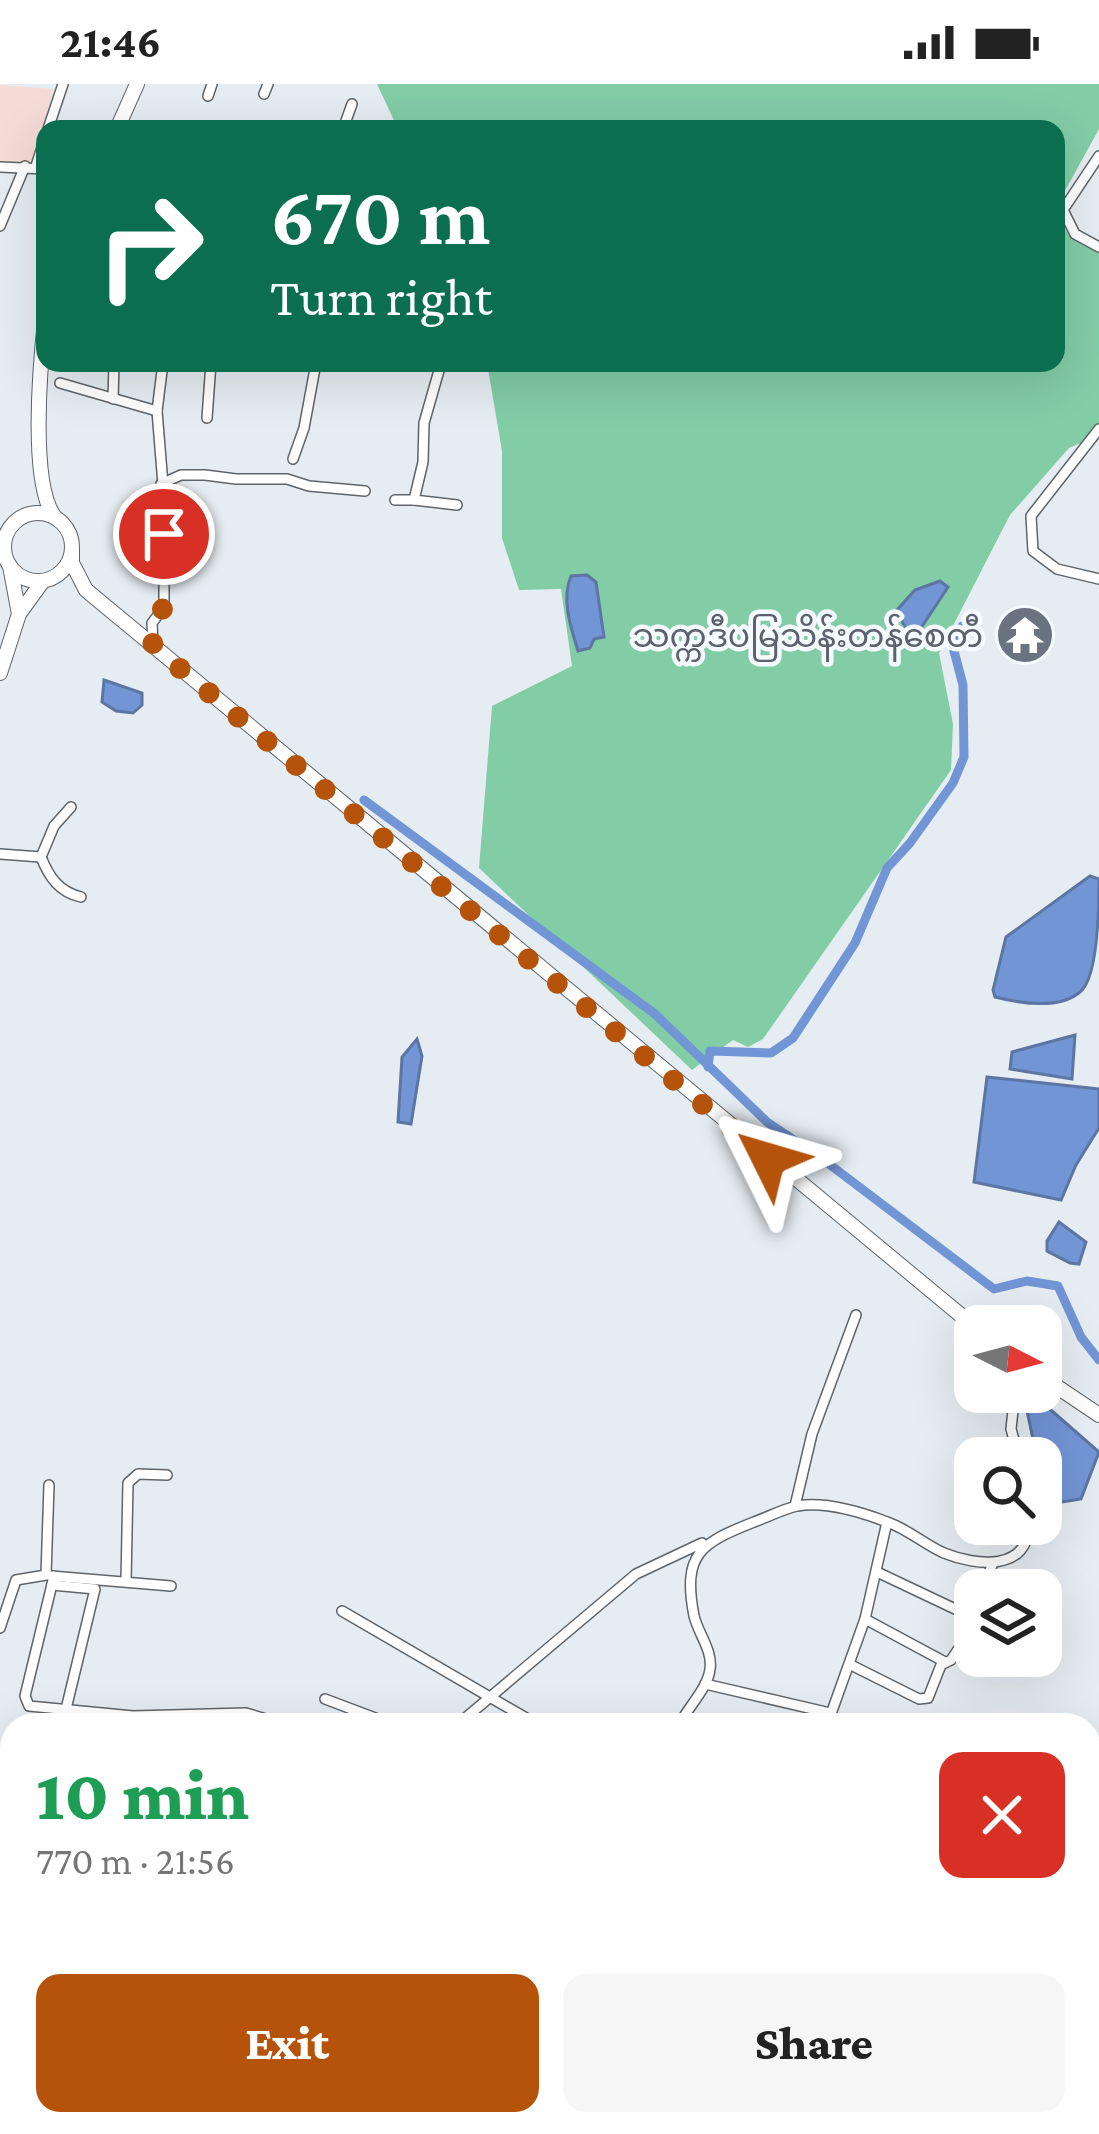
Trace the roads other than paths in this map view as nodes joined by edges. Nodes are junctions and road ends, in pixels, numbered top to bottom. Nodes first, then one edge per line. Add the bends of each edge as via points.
1 (63, 84) edge
2 (137, 84) edge
3 (212, 84) edge
4 (208, 96) dead end
5 (352, 104) dead end
6 (51, 120) edge
7 (121, 120) edge
8 (346, 120) edge
9 (1099, 156) edge
10 (0, 166) edge
11 (35, 167) edge
12 (1065, 208) edge
13 (1065, 212) edge
14 (0, 226) edge
15 (1099, 247) edge
16 (43, 372) edge
17 (114, 372) edge
18 (162, 372) edge
19 (211, 372) edge
20 (314, 372) edge
21 (439, 372) edge
22 (60, 383) dead end
23 (113, 399) junction
24 (157, 411) junction
25 (207, 418) dead end
26 (1099, 429) edge
27 (293, 459) dead end
28 (40, 476) junction
29 (161, 484) junction
30 (365, 491) dead end
31 (394, 500) dead end
32 (414, 500) junction
33 (457, 505) dead end
34 (0, 509) edge
35 (24, 516) junction
36 (54, 516) junction
37 (2, 539) edge
38 (72, 551) junction
39 (10, 566) junction
40 (1099, 579) edge
41 (45, 580) junction
42 (86, 590) junction
43 (19, 614) junction
44 (153, 646) junction
45 (0, 674) edge
46 (71, 807) dead end
47 (0, 854) edge
48 (41, 857) junction
49 (81, 897) dead end
50 (954, 1310) edge
51 (856, 1315) dead end
52 (1062, 1390) edge
53 (1099, 1415) edge
54 (166, 1475) dead end
55 (49, 1485) dead end
56 (795, 1506) junction
57 (887, 1522) junction
58 (712, 1538) junction
59 (1024, 1545) edge
60 (993, 1563) junction
61 (991, 1569) edge
62 (877, 1572) junction
63 (51, 1578) junction
64 (127, 1581) junction
65 (171, 1586) dead end
66 (954, 1604) edge
67 (342, 1611) dead end
68 (866, 1619) junction
69 (0, 1628) edge
70 (954, 1656) edge
71 (945, 1662) junction
72 (850, 1665) junction
73 (705, 1684) junction
74 (491, 1694) junction
75 (325, 1699) dead end
76 (66, 1709) junction
77 (105, 1713) edge
78 (362, 1713) edge
79 (470, 1713) edge
80 (520, 1713) edge
81 (687, 1713) edge
82 (807, 1713) edge
83 (830, 1713) edge

1 - 6 street
2 - 7 main road
3 - 4 street
5 - 8 street
9 - 12 street
10 - 11 street
11 - 14 street
13 - 15 street via 1075,234
16 - 28 main road
17 - 23 street
18 - 24 street
19 - 25 street
20 - 27 street
21 - 32 street
22 - 23 street
23 - 24 street
24 - 29 street
26 - 40 street via 1031,516 1033,551 1057,569
28 - 35 main road
28 - 36 main road
29 - 30 street via 206,475
29 - 44 street via 164,607 152,623
31 - 32 street
32 - 33 street
34 - 35 main road
35 - 36 main road
35 - 37 main road
36 - 38 main road
37 - 39 main road
38 - 41 main road via 64,570
38 - 42 main road
39 - 41 main road
39 - 43 main road
41 - 42 main road
41 - 43 main road
42 - 44 main road
43 - 45 main road
44 - 50 main road
46 - 48 street
47 - 48 street
48 - 49 street via 50,878
51 - 56 street
52 - 53 main road
54 - 64 street via 139,1474 128,1484
55 - 63 street
56 - 57 street
56 - 58 street
57 - 60 street via 941,1552
57 - 62 street
58 - 73 street via 693,1575 694,1616 711,1666
58 - 74 street via 636,1574
59 - 60 street via 1010,1561
60 - 61 street
62 - 66 street
62 - 68 street
63 - 64 street
63 - 69 street via 16,1580
63 - 76 street via 25,1696 29,1706
63 - 76 street via 95,1589
64 - 65 street
67 - 74 street
68 - 71 street
68 - 72 street
70 - 71 street
71 - 72 street via 924,1699
72 - 83 street
73 - 81 street
73 - 82 street
74 - 79 street
74 - 80 street
75 - 78 street
76 - 77 street

